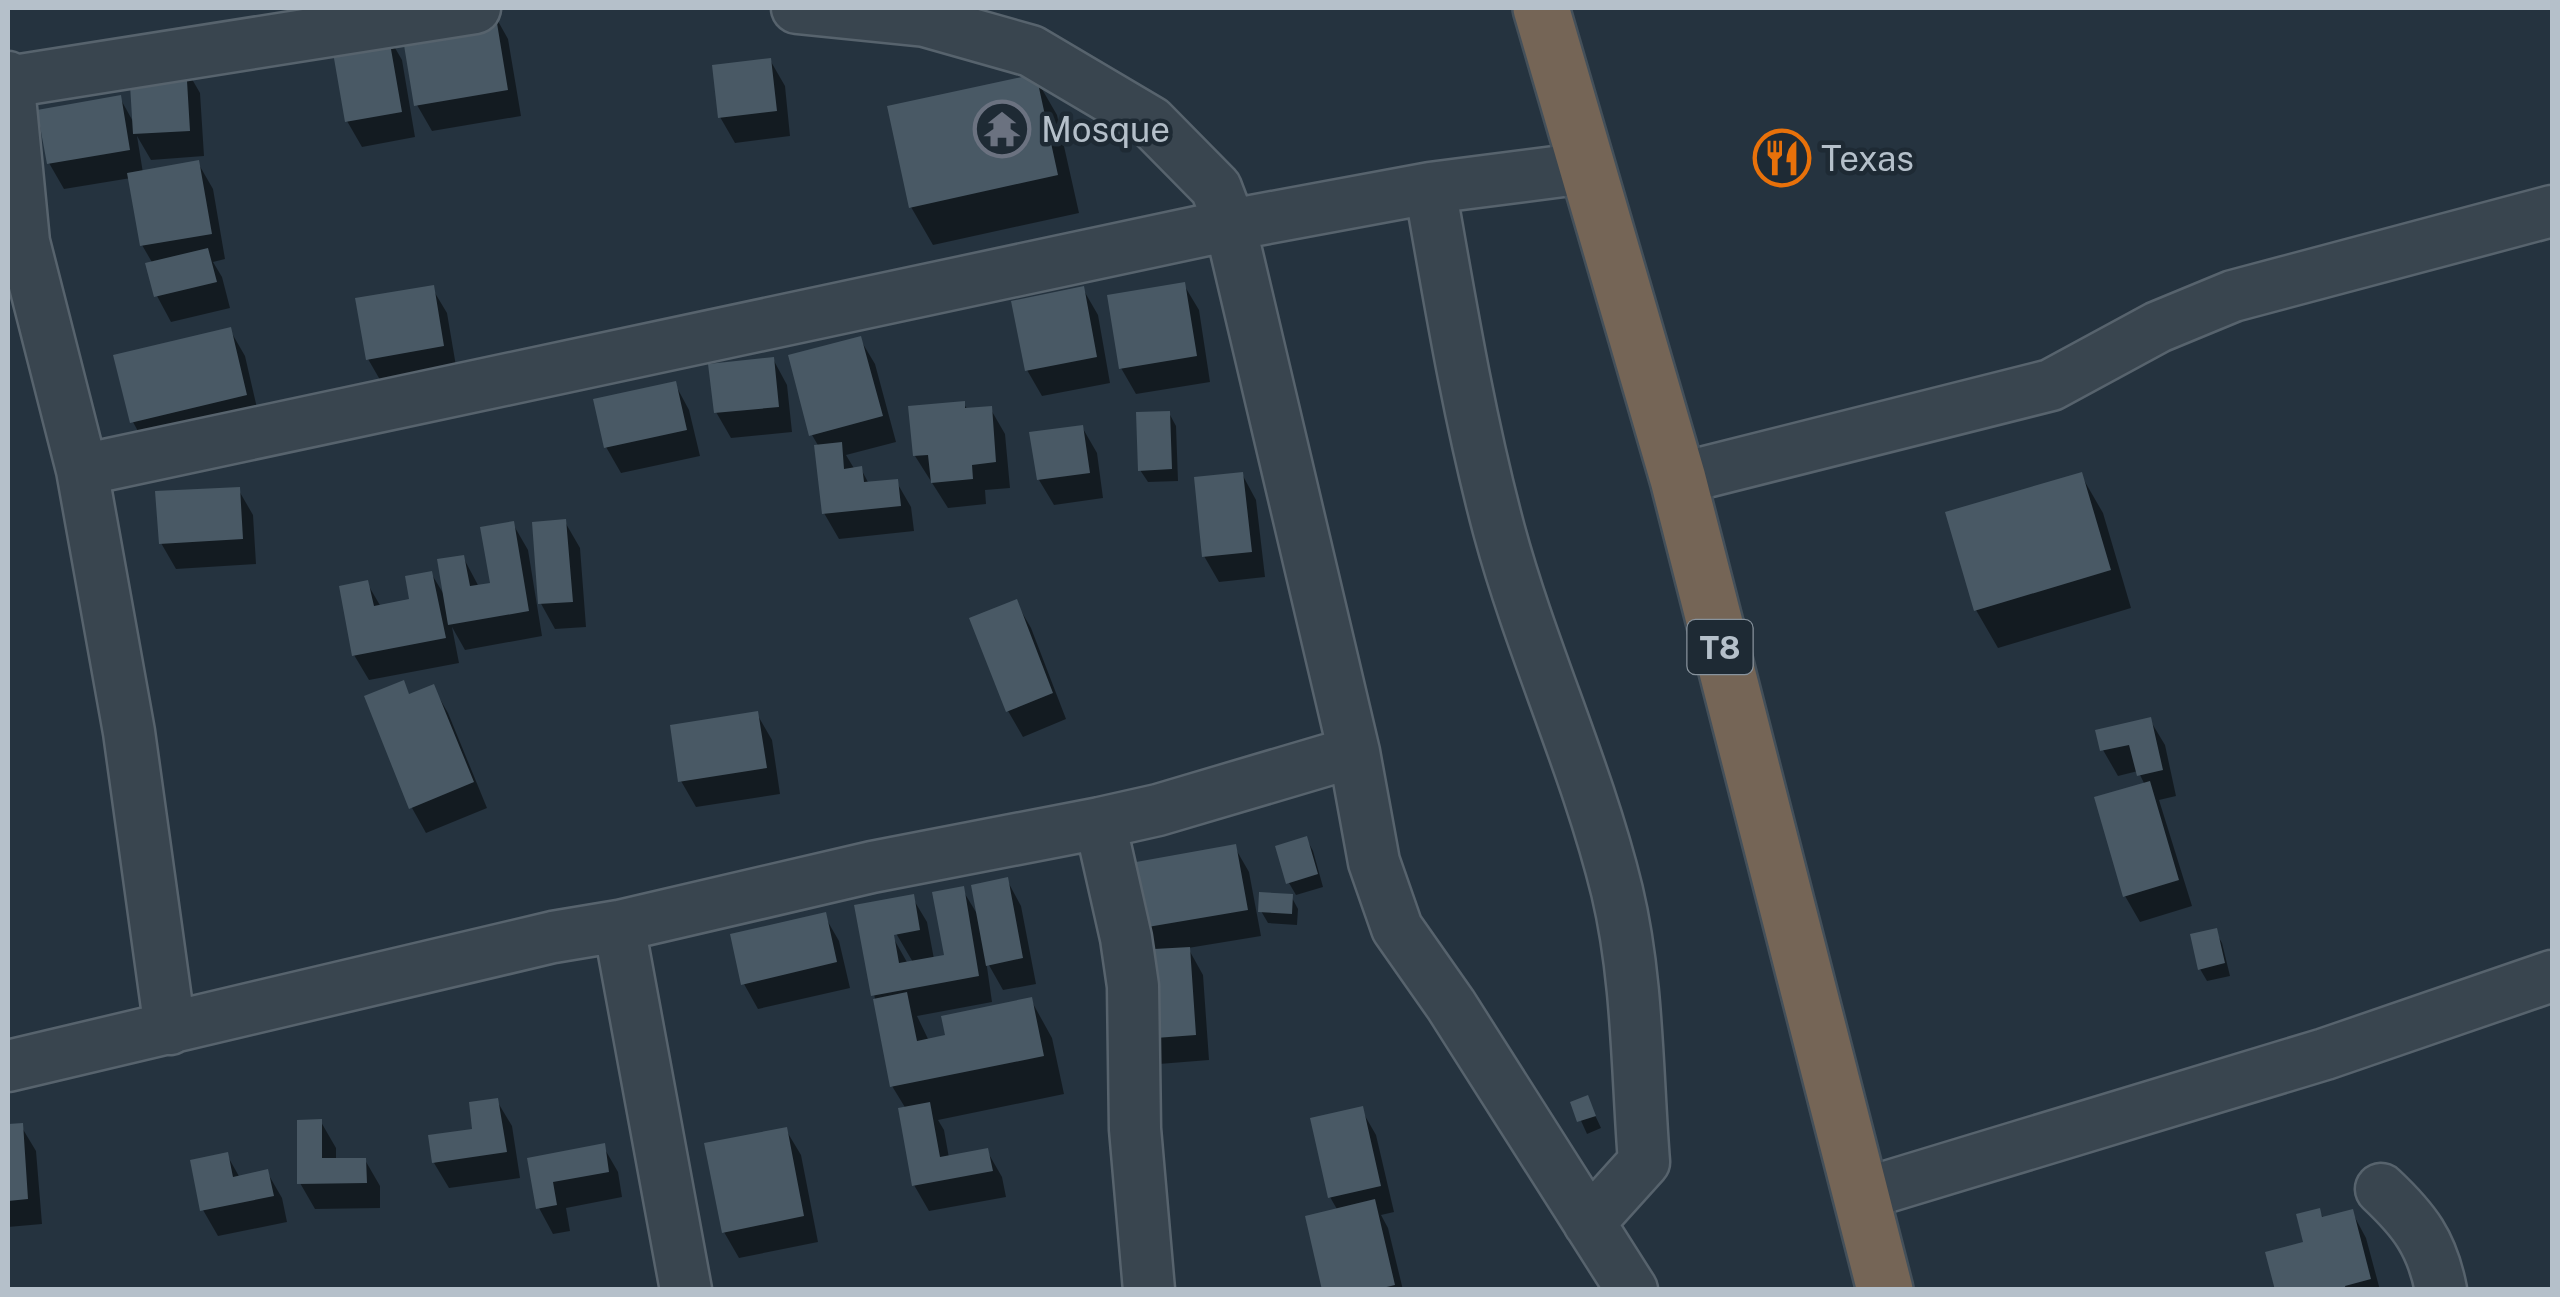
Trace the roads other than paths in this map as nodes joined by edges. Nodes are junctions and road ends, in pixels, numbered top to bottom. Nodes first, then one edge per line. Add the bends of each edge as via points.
1 (475, 8) edge
2 (798, 8) edge
3 (1541, 8) edge
4 (8, 80) edge
5 (1586, 168) junction
6 (1430, 188) junction
7 (2552, 211) edge
8 (1230, 225) junction
9 (82, 470) junction
10 (1678, 479) junction
11 (1354, 752) junction
12 (1100, 823) junction
13 (619, 926) junction
14 (2552, 976) edge
15 (170, 1029) junction
16 (8, 1066) edge
17 (2381, 1189) dead end
18 (1860, 1195) junction
19 (1588, 1224) junction
20 (686, 1290) edge
21 (1149, 1290) edge
22 (1632, 1290) edge
23 (1885, 1290) edge
24 (2440, 1290) edge

1 - 4 street
2 - 8 street via 925,21 1031,52 1151,122 1216,188
3 - 5 highway, T8
4 - 9 street via 24,242
5 - 6 street
5 - 10 highway, T8
6 - 8 street
6 - 19 street via 1500,531 1618,894 1644,1162
7 - 10 street via 2233,296 2158,326 2051,385
8 - 9 street
8 - 11 street
9 - 15 street via 129,732
10 - 18 highway, T8
11 - 12 street
11 - 19 street via 1374,862 1397,928
12 - 13 street
12 - 21 street via 1132,986
13 - 15 street
13 - 20 street
14 - 18 street via 2325,1054
15 - 16 street
17 - 24 street via 2413,1219 2435,1262
18 - 23 highway, T8
19 - 22 street

